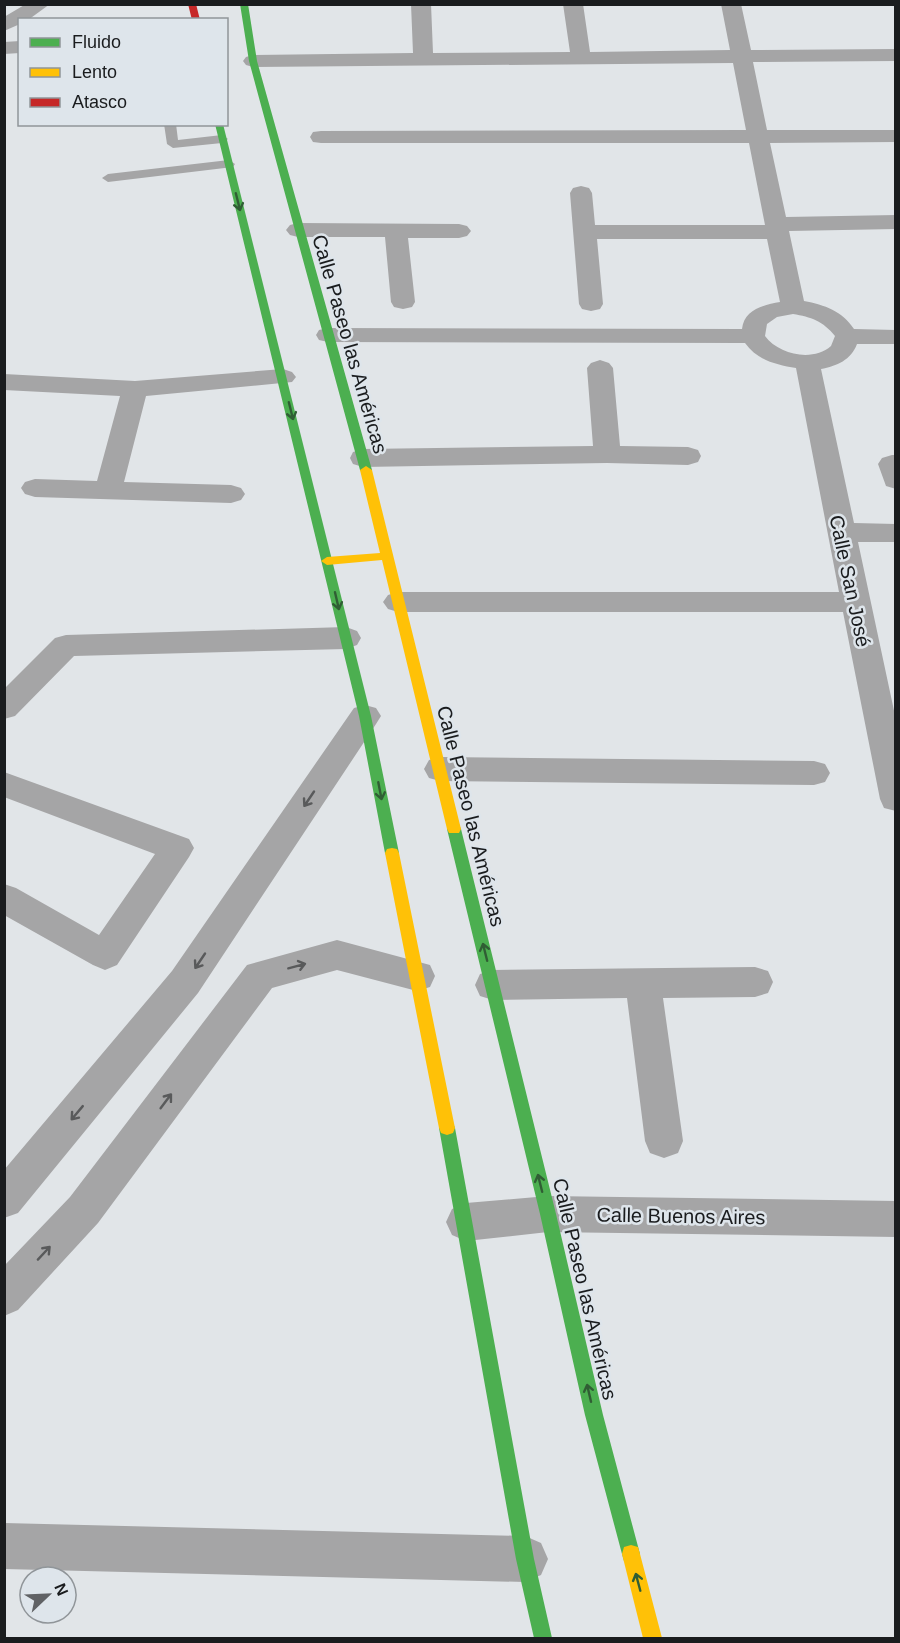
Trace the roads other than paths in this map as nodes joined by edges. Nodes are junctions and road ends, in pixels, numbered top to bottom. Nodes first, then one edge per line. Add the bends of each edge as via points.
1 (41, 4) edge
2 (244, 4) edge
3 (421, 4) edge
4 (573, 4) edge
5 (731, 4) edge
6 (4, 25) edge
7 (740, 56) junction
8 (896, 56) edge
9 (581, 58) junction
10 (423, 59) junction
11 (253, 61) junction
12 (170, 126) edge
13 (219, 126) edge
14 (896, 136) edge
15 (321, 137) dead end
16 (758, 138) junction
17 (222, 139) junction
18 (229, 164) junction
19 (108, 178) dead end
20 (581, 193) dead end
21 (896, 222) edge
22 (777, 228) junction
23 (298, 230) junction
24 (396, 231) junction
25 (459, 231) dead end
26 (585, 232) junction
27 (403, 302) dead end
28 (591, 304) dead end
29 (793, 307) junction
30 (328, 335) junction
31 (753, 336) junction
32 (847, 336) junction
33 (896, 337) edge
34 (807, 362) junction
35 (600, 368) dead end
36 (283, 377) junction
37 (4, 382) edge
38 (135, 389) junction
39 (607, 454) junction
40 (688, 456) dead end
41 (363, 458) junction
42 (896, 464) edge
43 (896, 480) edge
44 (35, 488) dead end
45 (108, 490) junction
46 (231, 494) dead end
47 (840, 532) junction
48 (896, 533) edge
49 (387, 556) junction
50 (327, 561) junction
51 (398, 602) junction
52 (855, 603) junction
53 (346, 638) junction
54 (4, 708) edge
55 (365, 716) junction
56 (440, 769) junction
57 (814, 773) dead end
58 (4, 784) edge
59 (896, 799) edge
60 (4, 898) edge
61 (417, 975) junction
62 (755, 982) dead end
63 (643, 984) junction
64 (493, 985) junction
65 (664, 1141) dead end
66 (4, 1200) edge
67 (548, 1214) junction
68 (896, 1219) edge
69 (466, 1221) junction
70 (4, 1296) edge
71 (4, 1546) edge
72 (525, 1559) junction
73 (543, 1638) edge
74 (653, 1638) edge

1 - 6 street
2 - 11 street, Calle Paseo las Américas
3 - 10 street
4 - 9 street
5 - 7 street
7 - 8 street
7 - 9 street
7 - 16 street
9 - 10 street
10 - 11 street
11 - 23 street, Calle Paseo las Américas
12 - 17 lane via 173,144
13 - 17 street
14 - 16 street
15 - 16 street
16 - 22 street
17 - 18 street
18 - 19 lane
18 -> 36 street
20 - 26 street
21 - 22 street
22 - 26 street
22 - 29 street
23 - 24 street
23 - 30 street, Calle Paseo las Américas
24 - 25 street
24 - 27 street
26 - 28 street
29 - 31 street via 770,311 755,321
29 - 32 street via 828,316 838,322
30 - 31 street
30 - 41 street, Calle Paseo las Américas
31 - 34 street via 763,349 783,359
32 - 33 street
32 - 34 street via 842,349 835,354
34 - 47 street, Calle San José
35 - 39 street
36 - 38 street
36 -> 50 street
37 - 38 street
38 - 45 street
39 - 40 street
39 - 41 street
41 - 49 street, Calle Paseo las Américas
42 - 43 street via 892,464
44 - 45 street
45 - 46 street
47 - 48 street
47 - 52 street, Calle San José
49 - 50 street
49 - 51 street, Calle Paseo las Américas
50 -> 53 street
51 - 52 street
51 - 56 street, Calle Paseo las Américas
52 - 59 street, Calle San José
53 - 54 street via 66,646
53 - 55 street
55 -> 61 street
55 -> 66 street via 186,982
56 - 57 street
64 -> 56 street, Calle Paseo las Américas
58 - 60 street via 177,848 105,955
61 - 69 street
70 -> 61 street via 84,1210 260,976 337,955
62 - 63 street
63 - 64 street
63 - 65 street
67 -> 64 street, Calle Paseo las Américas
67 - 68 street, Calle Buenos Aires
67 - 69 street, Calle Buenos Aires
74 -> 67 street, Calle Paseo las Américas via 594,1416
69 - 72 street
71 - 72 street
72 - 73 street

